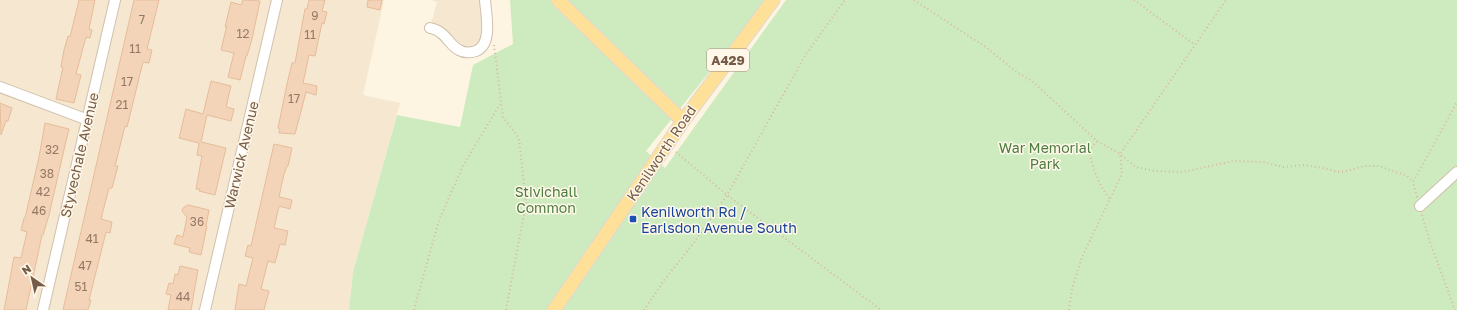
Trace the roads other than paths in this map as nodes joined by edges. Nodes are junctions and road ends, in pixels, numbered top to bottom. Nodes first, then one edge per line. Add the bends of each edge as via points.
1 (115, 0) edge
2 (277, 0) edge
3 (485, 0) edge
4 (558, 0) edge
5 (774, 0) edge
6 (430, 28) dead end
7 (0, 87) edge
8 (88, 120) junction
9 (682, 121) junction
10 (1457, 172) edge
11 (1420, 206) dead end
12 (43, 310) edge
13 (205, 310) edge
14 (554, 310) edge

1 - 8 street, Styvechale Avenue
2 - 13 street, Warwick Avenue
3 - 6 street via 488,36 481,49 467,52 459,50 440,32
4 - 9 main road
5 - 9 main road, Kenilworth Road / A429
7 - 8 street
8 - 12 street, Styvechale Avenue
9 - 14 main road, Kenilworth Road / A429
10 - 11 street

